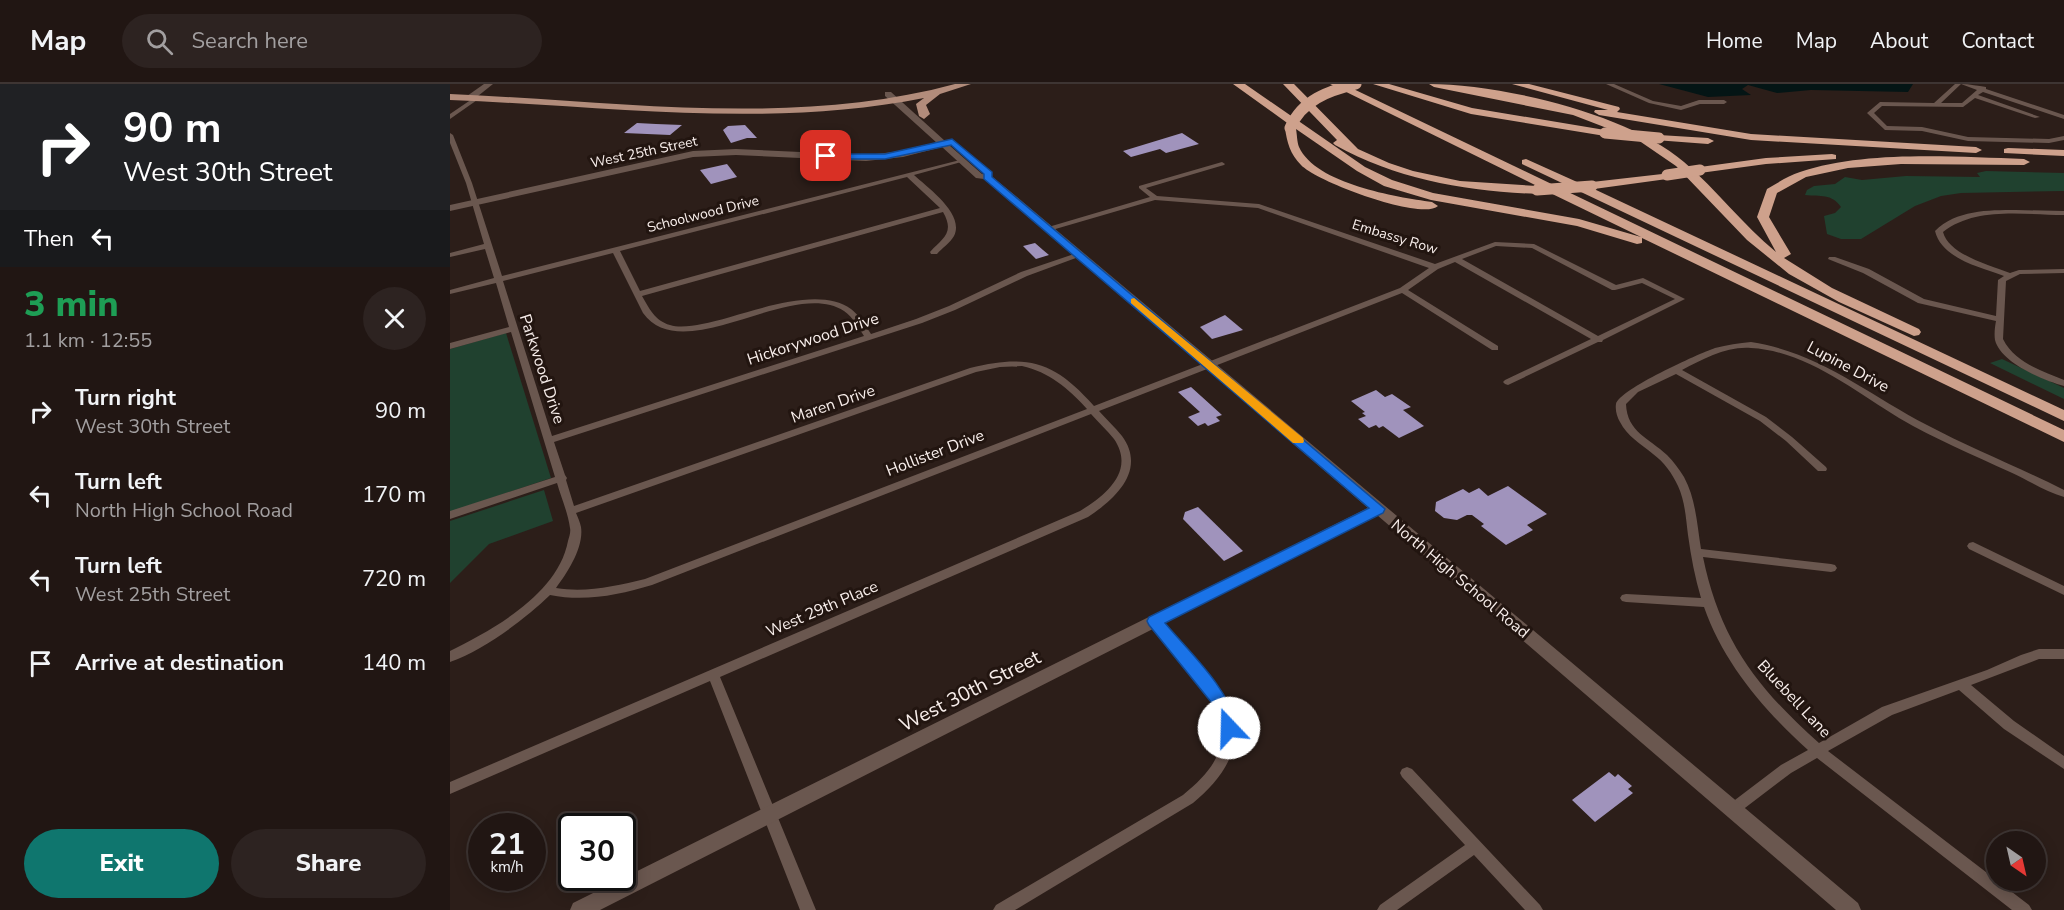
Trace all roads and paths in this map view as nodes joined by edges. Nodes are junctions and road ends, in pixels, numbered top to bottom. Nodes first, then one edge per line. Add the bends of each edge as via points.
1 (496, 84) edge
2 (933, 84) edge
3 (966, 84) edge
4 (1240, 84) edge
5 (1288, 84) edge
6 (1335, 84) edge
7 (1358, 84) edge
8 (1378, 84) edge
9 (1434, 84) edge
10 (1517, 84) edge
11 (1610, 84) edge
12 (1958, 84) edge
13 (1964, 84) edge
14 (1972, 84) edge
15 (1983, 89) junction
16 (941, 91) junction
17 (450, 92) edge
18 (479, 93) edge
19 (1974, 96) junction
20 (450, 97) edge
21 (896, 97) junction
22 (1508, 97) junction
23 (1724, 102) dead end
24 (1935, 105) junction
25 (452, 114) edge
26 (2064, 115) edge
27 (924, 116) junction
28 (2037, 117) dead end
29 (1716, 132) junction
30 (450, 135) edge
31 (2064, 138) edge
32 (948, 143) junction
33 (1976, 150) junction
34 (2064, 153) edge
35 (1363, 154) junction
36 (962, 161) junction
37 (2024, 162) junction
38 (2064, 163) edge
39 (1222, 164) dead end
40 (909, 175) junction
41 (987, 177) junction
42 (1155, 198) junction
43 (474, 203) junction
44 (450, 208) edge
45 (946, 209) junction
46 (2064, 213) edge
47 (1591, 226) junction
48 (1049, 228) junction
49 (487, 246) junction
50 (616, 250) junction
51 (934, 252) dead end
52 (450, 255) edge
53 (1080, 255) junction
54 (1456, 259) junction
55 (1832, 259) dead end
56 (1435, 267) junction
57 (2064, 271) edge
58 (2008, 275) junction
59 (498, 280) junction
60 (1403, 290) junction
61 (450, 292) edge
62 (639, 294) junction
63 (1857, 304) junction
64 (2000, 319) junction
65 (514, 328) junction
66 (869, 337) junction
67 (1599, 340) junction
68 (450, 346) edge
69 (1495, 348) dead end
70 (1901, 357) junction
71 (1209, 365) junction
72 (1676, 370) junction
73 (1508, 382) dead end
74 (2064, 383) edge
75 (2064, 406) edge
76 (1092, 410) junction
77 (1621, 412) joint
78 (2064, 416) edge
79 (2064, 436) edge
80 (549, 440) junction
81 (1822, 469) dead end
82 (562, 478) junction
83 (2064, 494) edge
84 (1378, 509) junction
85 (572, 511) junction
86 (450, 515) edge
87 (1973, 546) dead end
88 (1697, 552) junction
89 (1831, 568) dead end
90 (548, 590) junction
91 (2064, 591) edge
92 (1626, 598) dead end
93 (1709, 603) junction
94 (1155, 621) junction
95 (2064, 654) edge
96 (450, 657) edge
97 (713, 674) junction
98 (1961, 684) junction
99 (1819, 751) junction
100 (2064, 763) edge
101 (1407, 773) dead end
102 (450, 788) edge
103 (1732, 810) junction
104 (770, 816) junction
105 (1475, 846) junction
106 (580, 910) edge
107 (808, 910) edge
108 (1001, 910) edge
109 (1385, 910) edge
110 (1535, 910) edge
111 (1851, 910) edge
112 (2024, 910) edge

1 - 18 street
2 - 21 main road
3 - 16 main road
4 - 35 highway
4 - 47 highway via 1361,169 1388,183 1431,196
5 - 35 highway via 1340,137
6 - 70 highway
7 - 47 highway, bridge via 1328,93 1298,112 1290,128 1290,140 1308,165 1361,192 1416,204
7 - 78 highway
8 - 33 highway, bridge via 1471,111 1605,133
9 - 22 highway
10 - 29 highway
11 - 23 street via 1651,102 1679,107
12 - 24 street
13 - 15 street
14 - 15 street
15 - 19 street
15 - 26 street
16 - 21 main road
16 - 27 main road via 922,101
17 - 18 main road
18 - 20 main road
18 - 21 main road via 776,112 827,110
18 - 25 street
19 - 24 street via 1963,105
19 - 28 street
21 - 27 street, North High School Road
21 - 32 street, North High School Road
22 - 29 highway
22 - 63 highway via 1596,119 1656,147 1679,163 1778,260
24 - 31 street via 1876,106 1871,114 1883,127 1922,129 1968,139
27 - 32 street, North High School Road
29 - 33 highway
30 - 43 street, Parkwood Drive
32 - 36 street, North High School Road
32 - 41 street, North High School Road via 989,173
32 - 43 street, West 25th Street via 871,158 693,154
33 - 34 highway
35 - 37 highway, bridge via 1434,179 1537,190 1766,161 1833,157
36 - 40 street, Schoolwood Drive
36 - 41 street, North High School Road via 979,176
37 - 38 highway
37 - 63 highway via 1860,162 1811,171 1783,183 1764,207 1764,223 1772,240 1801,270
39 - 42 street via 1141,187
40 - 45 street
40 - 50 street, Schoolwood Drive
41 - 48 street, North High School Road
42 - 48 street, Embassy Row
42 - 56 street, Embassy Row via 1259,206
43 - 44 street, West 25th Street
43 - 49 street, Parkwood Drive
45 - 51 street via 953,221 952,231
45 - 62 street
46 - 58 street via 1977,214 1958,218 1940,229 1940,240 1951,250
47 - 70 highway via 1654,247
48 - 53 street, North High School Road
49 - 52 street
49 - 59 street, Parkwood Drive
50 - 59 street, Schoolwood Drive
50 - 62 street
53 - 66 street, Hickorywood Drive via 1013,278 933,316
53 - 71 street, North High School Road
54 - 56 street, Embassy Row
54 - 67 street
54 - 67 street, Embassy Row via 1495,244 1534,246 1613,288 1643,280 1681,300
55 - 64 street via 1866,271 1921,301
56 - 60 street, Hollister Drive
57 - 58 street
58 - 64 street via 2000,286
59 - 61 street, Schoolwood Drive
59 - 65 street, Parkwood Drive
60 - 69 street
60 - 71 street, Hollister Drive
62 - 66 street via 652,319 675,328 706,327 787,304 834,303 846,309
63 - 75 highway
64 - 74 street via 1999,339 2007,352 2022,364
65 - 68 street
65 - 80 street, Parkwood Drive
66 - 80 street, Hickorywood Drive
67 - 73 street
70 - 79 highway
71 - 76 street, Hollister Drive
71 - 84 street, North High School Road
72 - 77 street, Lupine Drive via 1627,396
72 - 81 street via 1763,419
72 - 83 street, Lupine Drive via 1728,346 1779,350 1856,387 1925,428
76 - 85 street, Maren Drive via 1051,371 1020,364 988,366
76 - 90 street, Hollister Drive via 648,582 601,593
76 - 97 street, West 29th Place via 1121,443 1127,459 1118,487 1095,508
77 - 88 street, Bluebell Lane via 1632,433 1664,457 1679,477 1687,495
80 - 82 street, Parkwood Drive
82 - 85 street, Parkwood Drive
82 - 86 street
84 - 94 street, West 30th Street
84 - 103 street, North High School Road
85 - 90 street, Parkwood Drive via 575,544
87 - 91 street
88 - 89 street
88 - 93 street, Bluebell Lane
90 - 96 street via 500,629
92 - 93 street
93 - 99 street, Bluebell Lane via 1726,643 1751,680
94 - 104 street, West 30th Street
94 - 108 street via 1224,710 1229,738 1223,762 1211,780 1188,799
95 - 98 street via 2025,658
97 - 102 street, West 29th Place
97 - 104 street
98 - 99 street via 1887,711
98 - 100 street via 2008,725
99 - 103 street
99 - 112 street, Bluebell Lane
101 - 105 street
103 - 111 street, North High School Road
104 - 106 street, West 30th Street
104 - 107 street
105 - 109 street
105 - 110 street

